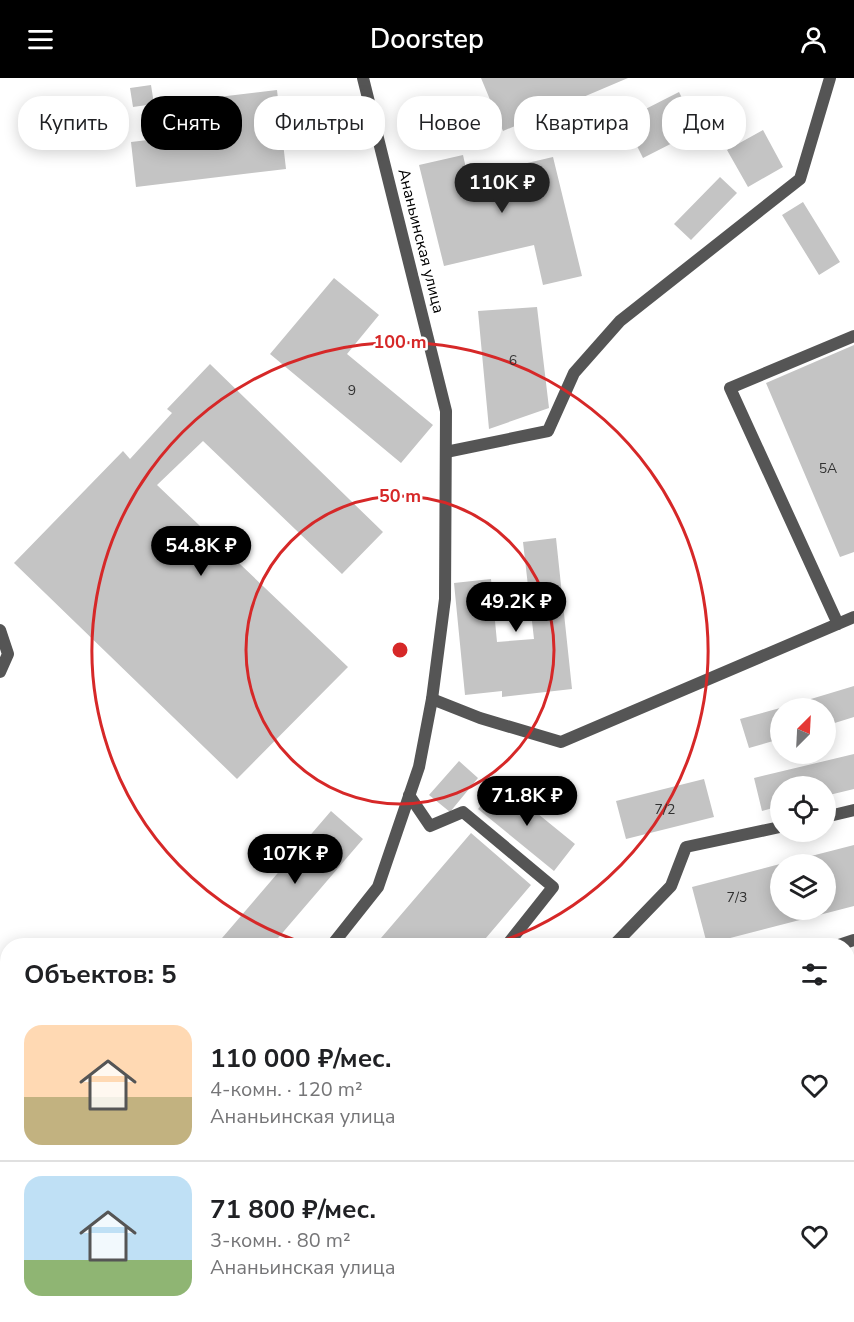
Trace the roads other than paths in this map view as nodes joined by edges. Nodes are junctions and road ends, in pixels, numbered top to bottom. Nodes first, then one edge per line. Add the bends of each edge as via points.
1 (363, 78) edge
2 (830, 78) edge
3 (854, 336) edge
4 (446, 452) junction
5 (854, 617) edge
6 (838, 624) junction
7 (0, 630) edge
8 (0, 672) edge
9 (432, 699) junction
10 (409, 795) junction
11 (854, 810) edge
12 (836, 814) edge
13 (770, 829) edge
14 (338, 938) edge
15 (513, 938) edge
16 (621, 938) edge

1 - 4 street, Ананьинская улица via 446,411
2 - 4 street via 800,179 620,321 574,373 548,431
3 - 6 street via 730,388
4 - 9 street, Ананьинская улица via 445,598
5 - 6 street
6 - 9 street via 561,742
7 - 8 street via 8,654
9 - 10 street, Ананьинская улица
10 - 14 street, Ананьинская улица via 378,887
10 - 15 street via 429,826 463,812 554,887
11 - 12 street
13 - 16 street via 686,848 671,886

